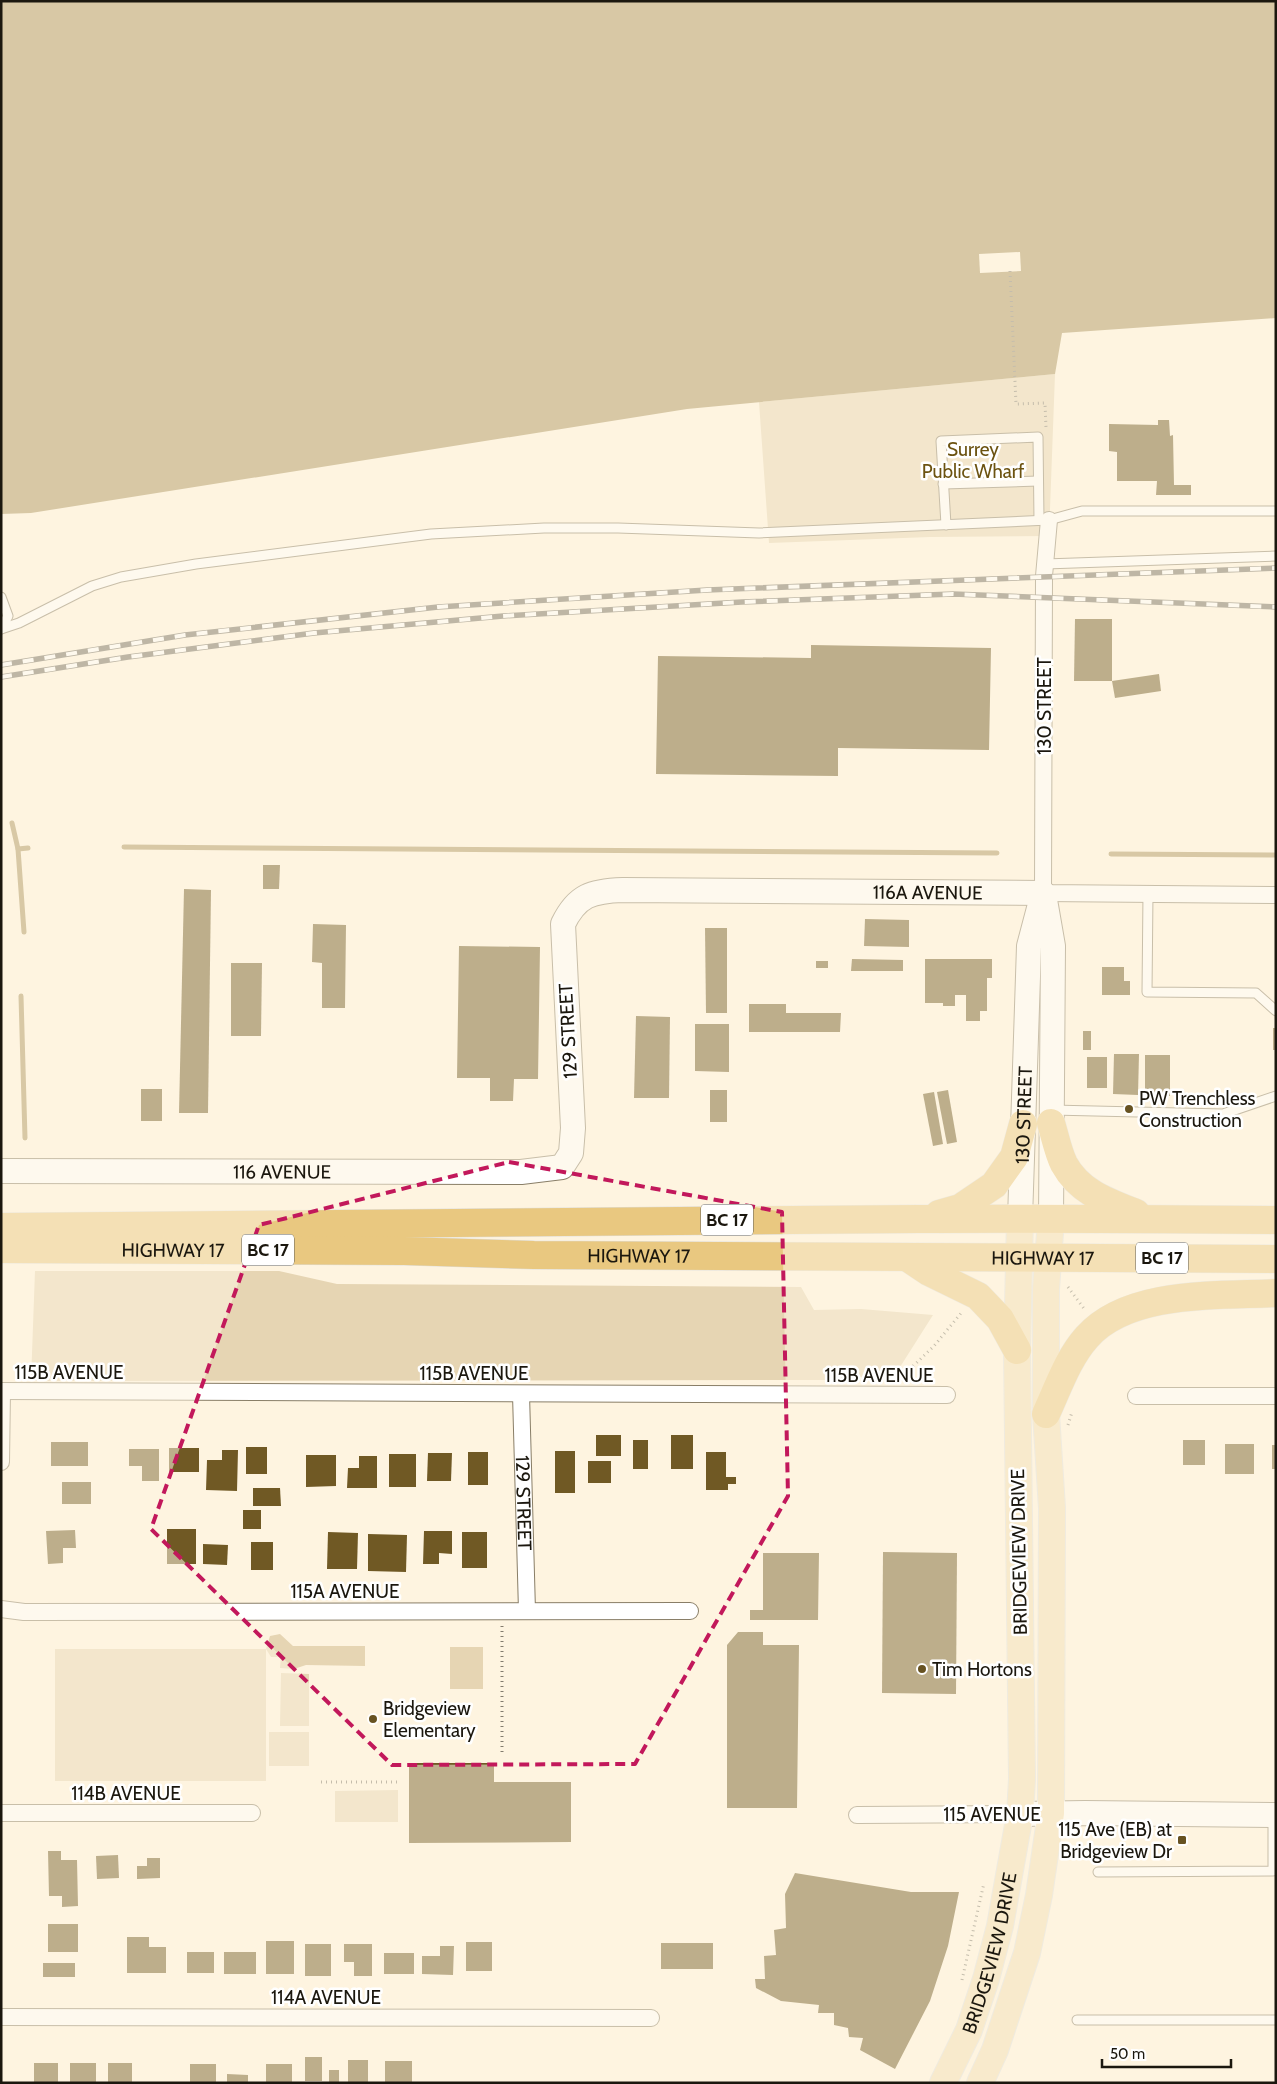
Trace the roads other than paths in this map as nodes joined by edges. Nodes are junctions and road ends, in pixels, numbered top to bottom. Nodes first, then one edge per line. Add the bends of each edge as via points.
1 (1038, 481) junction
2 (944, 484) junction
3 (1276, 511) edge
4 (1044, 520) junction
5 (946, 525) junction
6 (1276, 556) edge
7 (1044, 564) junction
8 (1, 597) edge
9 (1, 629) edge
10 (1043, 893) junction
11 (1148, 894) junction
12 (1276, 894) edge
13 (582, 899) joint
14 (1276, 1011) edge
15 (1276, 1096) edge
16 (1051, 1116) junction
17 (1022, 1124) junction
18 (562, 1167) joint
19 (1, 1172) edge
20 (921, 1219) junction
21 (1051, 1219) junction
22 (1154, 1219) junction
23 (1276, 1220) edge
24 (1, 1227) edge
25 (1020, 1237) junction
26 (1, 1249) edge
27 (534, 1255) junction
28 (907, 1257) junction
29 (1048, 1258) junction
30 (1276, 1259) edge
31 (1276, 1293) edge
32 (1017, 1350) junction
33 (2, 1391) edge
34 (521, 1394) junction
35 (947, 1395) dead end
36 (1136, 1396) dead end
37 (1276, 1396) edge
38 (1046, 1414) junction
39 (1, 1462) edge
40 (1, 1609) edge
41 (527, 1611) junction
42 (690, 1611) dead end
43 (1, 1813) edge
44 (252, 1813) dead end
45 (1051, 1813) junction
46 (1020, 1814) junction
47 (857, 1815) dead end
48 (1274, 1815) edge
49 (1098, 1872) dead end
50 (1, 2017) edge
51 (651, 2018) dead end
52 (1078, 2020) dead end
53 (1276, 2020) edge
54 (943, 2083) edge
55 (980, 2083) edge

1 - 2 lane
1 - 2 lane via 1038,437 941,442
1 - 4 lane
2 - 5 lane
3 - 4 lane via 1082,511
4 - 5 lane
4 - 7 street, 130 STREET via 1049,536
5 - 9 lane via 759,533 544,528 431,534 196,564 121,577 92,586
6 - 7 lane
7 - 10 street, 130 STREET
8 - 9 lane via 8,616
10 - 11 street, 116A AVENUE
10 - 13 street, 116A AVENUE via 623,890 605,891
10 - 16 street, 130 STREET via 1053,946
10 - 17 street, 130 STREET via 1029,946
11 - 12 street, 116A AVENUE
11 - 14 lane via 1147,992 1256,993
13 - 18 street, 129 STREET via 570,909 563,924 573,1128 571,1153
15 - 16 lane via 1223,1114
16 - 21 street, 130 STREET
16 - 22 highway via 1064,1164 1081,1186 1102,1200
17 - 20 highway via 1014,1157 994,1185 960,1208
17 - 25 street, 130 STREET
18 - 19 street, 116 AVENUE via 521,1172
20 - 24 highway, HIGHWAY 17 / BC 17
20 - 25 highway, HIGHWAY 17 / BC 17
21 - 22 highway, HIGHWAY 17 / BC 17
21 - 25 highway, HIGHWAY 17 / BC 17
21 - 29 main road, BRIDGEVIEW DRIVE
22 - 23 highway, HIGHWAY 17 / BC 17
25 - 27 highway via 635,1242
25 - 28 highway, HIGHWAY 17 / BC 17
25 - 29 highway, HIGHWAY 17 / BC 17
25 - 32 main road, BRIDGEVIEW DRIVE
26 - 27 highway, HIGHWAY 17 / BC 17 via 404,1251
27 - 28 highway, HIGHWAY 17 / BC 17
28 - 32 highway via 929,1272 978,1296 1000,1319
29 - 30 highway, HIGHWAY 17 / BC 17
29 - 38 main road, BRIDGEVIEW DRIVE
31 - 38 highway via 1189,1297 1143,1305 1112,1318 1086,1338
32 - 46 main road, BRIDGEVIEW DRIVE
33 - 34 street, 115B AVENUE
33 - 39 street
34 - 35 street, 115B AVENUE
34 - 41 street, 129 STREET
36 - 37 street
38 - 45 main road, BRIDGEVIEW DRIVE via 1052,1508
40 - 41 street, 115A AVENUE via 24,1612
41 - 42 street, 115A AVENUE
43 - 44 street, 114B AVENUE
45 - 46 street, 115 AVENUE
45 - 48 street, 115 AVENUE
45 - 55 main road, BRIDGEVIEW DRIVE via 1027,1953 1016,1993
46 - 47 street, 115 AVENUE
46 - 54 main road, BRIDGEVIEW DRIVE via 1000,1926 986,1979 969,2030
48 - 49 lane via 1273,1871
50 - 51 street, 114A AVENUE
52 - 53 lane

